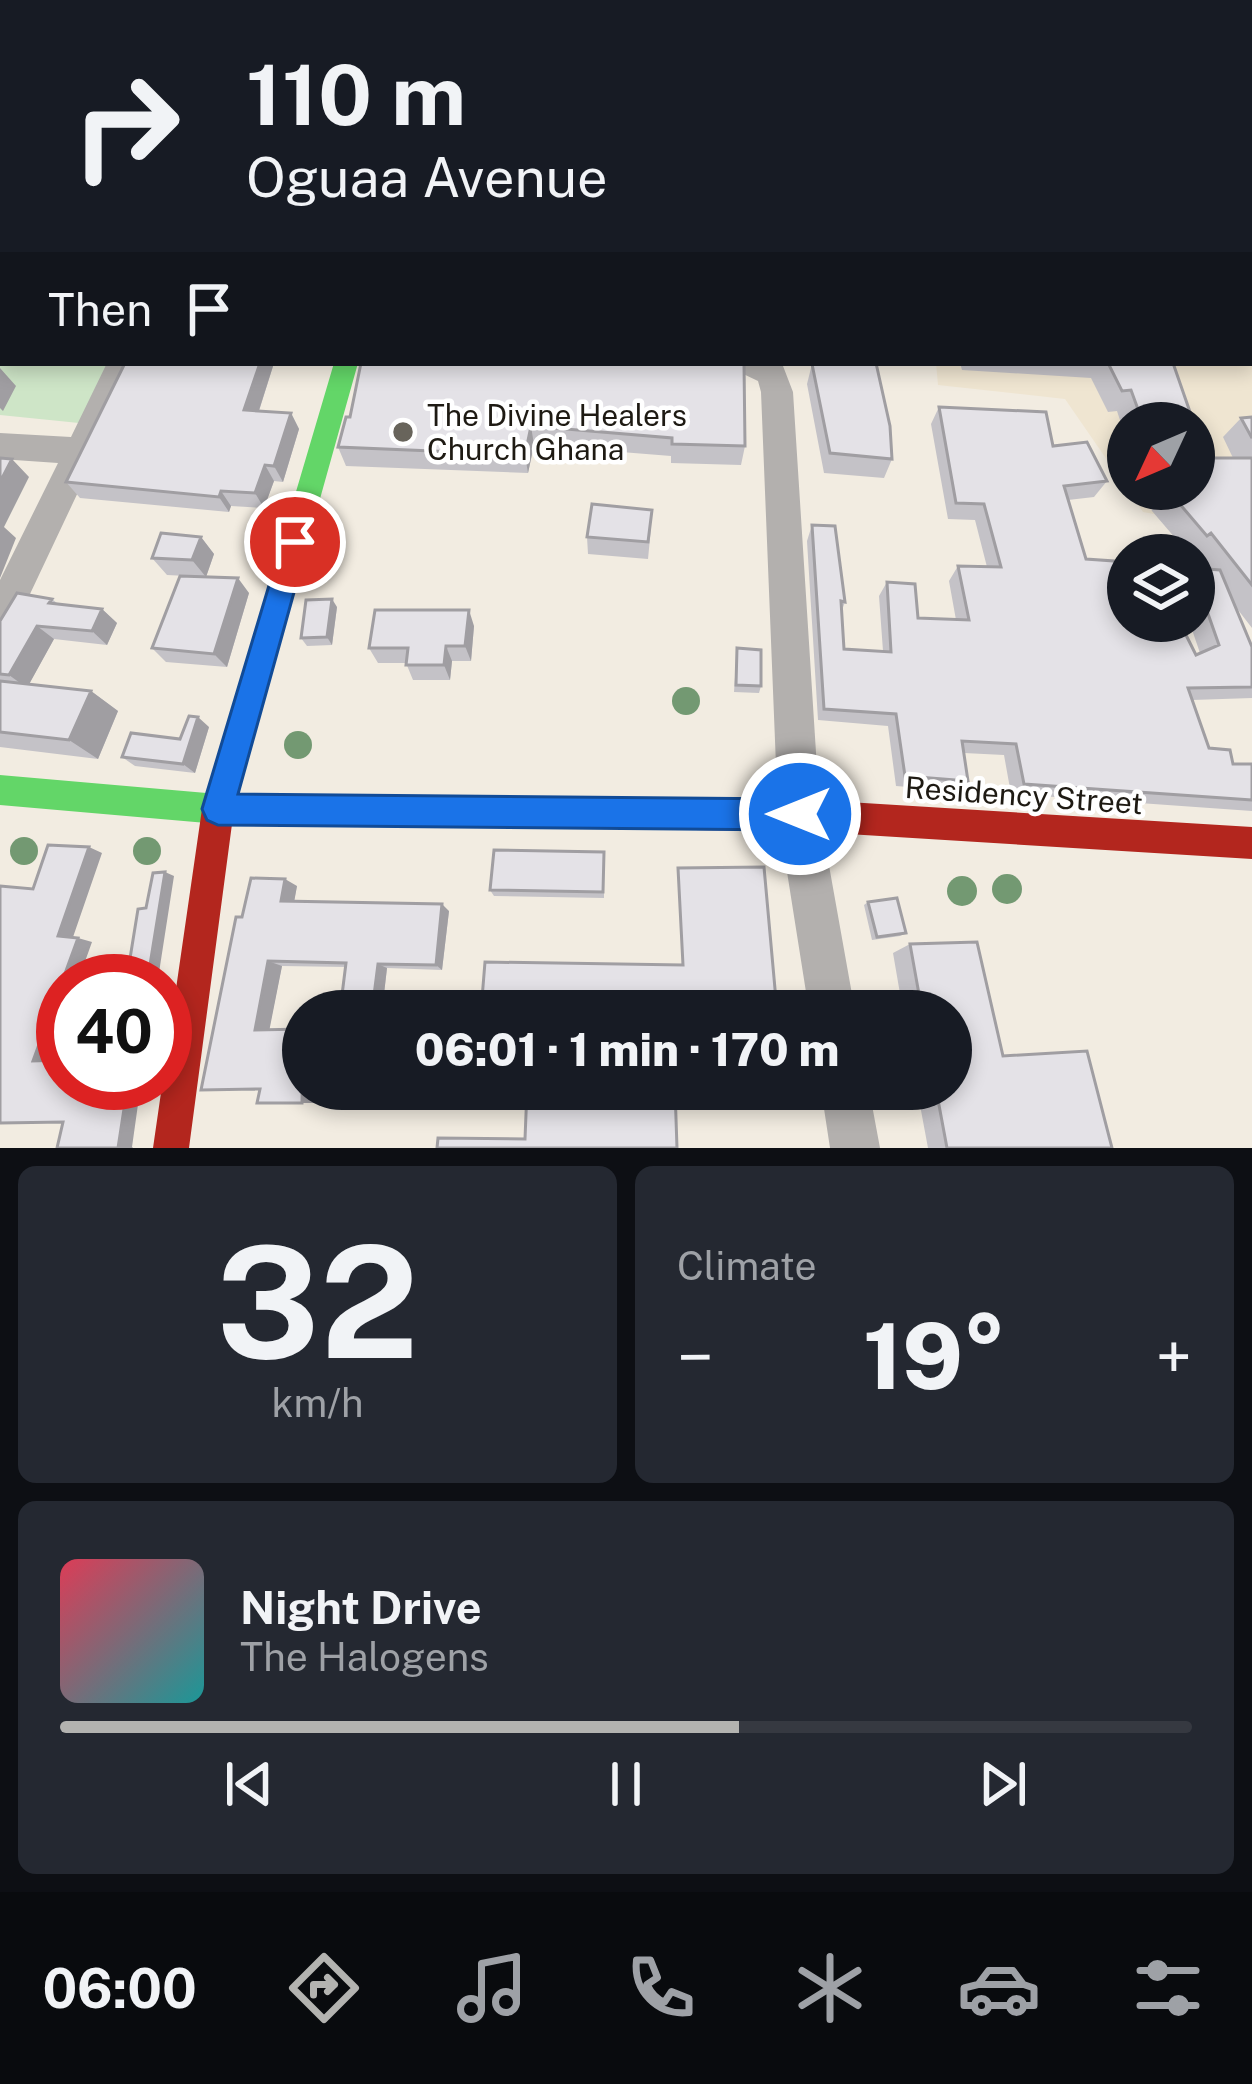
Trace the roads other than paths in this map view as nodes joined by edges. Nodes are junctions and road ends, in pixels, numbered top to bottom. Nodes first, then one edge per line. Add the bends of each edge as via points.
1 (121, 366) edge
2 (345, 366) edge
3 (755, 366) edge
4 (0, 446) edge
5 (78, 451) junction
6 (0, 618) edge
7 (0, 790) edge
8 (218, 809) junction
9 (800, 814) junction
10 (1252, 843) edge
11 (829, 990) edge
12 (849, 1110) edge
13 (171, 1148) edge
14 (855, 1148) edge

1 - 5 street
2 - 8 street
3 - 9 street via 772,374 777,392
4 - 5 street
5 - 6 street
7 - 8 street, Residency Street
8 - 9 street, Residency Street
8 - 13 street
9 - 10 street, Residency Street
9 - 11 street
12 - 14 street

